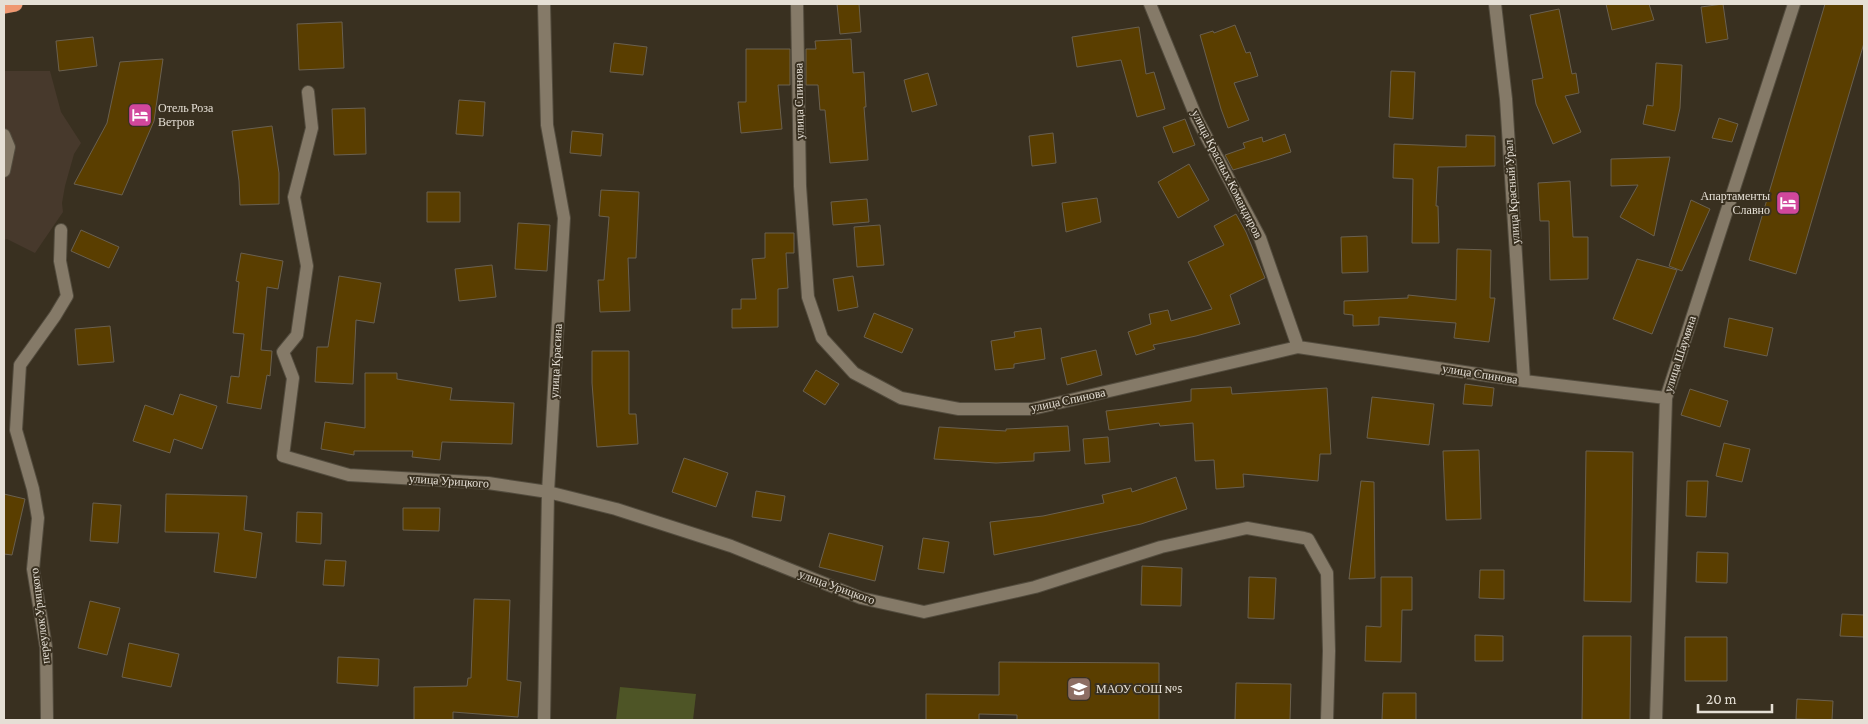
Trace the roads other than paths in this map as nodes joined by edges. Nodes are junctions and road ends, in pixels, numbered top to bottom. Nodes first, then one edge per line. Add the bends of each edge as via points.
1 (15, 4) edge
2 (544, 4) edge
3 (797, 4) edge
4 (1150, 4) edge
5 (1495, 4) edge
6 (1794, 4) edge
7 (4, 6) edge
8 (308, 92) dead end
9 (4, 135) edge
10 (4, 171) edge
11 (61, 230) dead end
12 (1298, 347) junction
13 (1524, 381) junction
14 (1666, 398) junction
15 (548, 492) junction
16 (47, 720) edge
17 (544, 720) edge
18 (1327, 720) edge
19 (1656, 720) edge

1 - 7 highway
2 - 15 street, улица Красина via 547,125 564,218
3 - 12 street, улица Спинова via 800,186 808,297 822,338 854,373 901,398 959,410 1032,409
4 - 12 street, улица Красных Командиров via 1197,119 1260,238
5 - 13 street, улица Красный Урал via 1506,99
6 - 14 street, улица Шаумяна
8 - 15 street, улица Урицкого via 312,128 294,197 307,266 297,334 283,352 293,378 283,456 349,475 488,484
9 - 10 street via 9,147
11 - 16 street, переулок Урицкого via 60,261 67,296 20,365 16,430 38,518 33,569 46,646
12 - 13 street, улица Спинова
13 - 14 street, улица Спинова
14 - 19 street, улица Шаумяна
15 - 17 street, улица Красина
15 - 18 street, улица Урицкого via 616,509 731,546 861,598 924,612 1035,587 1161,547 1247,528 1308,539 1327,573

